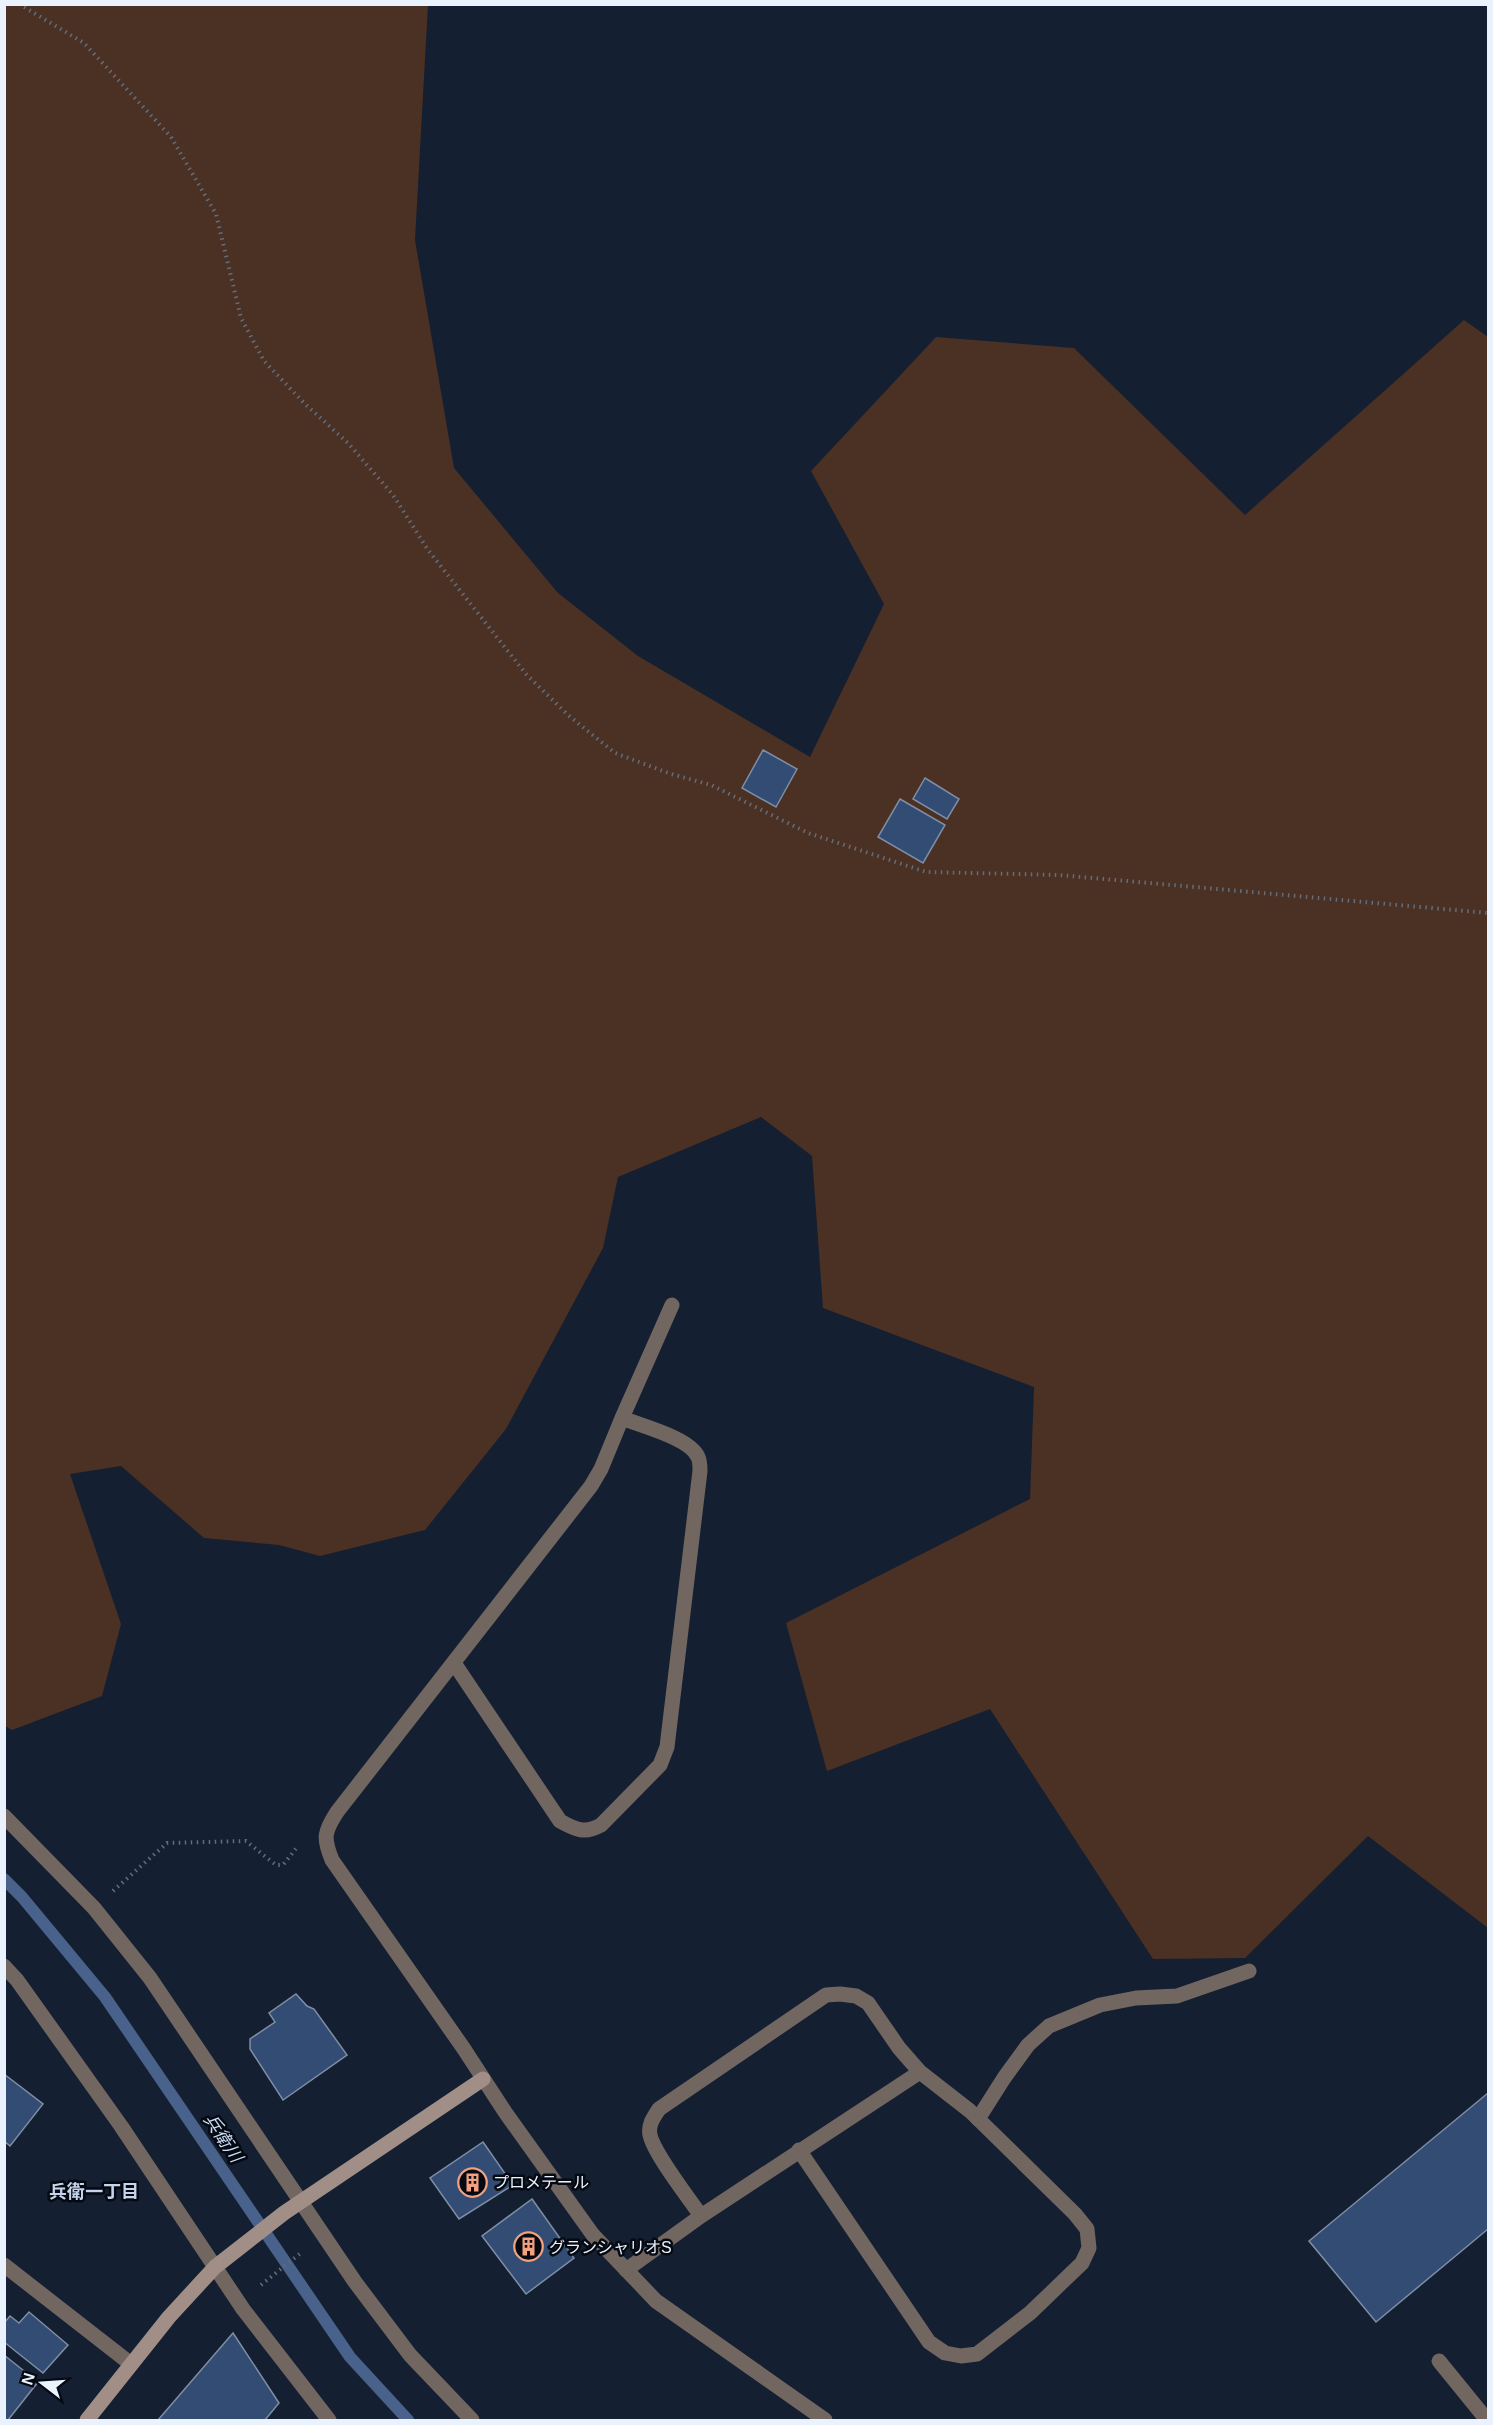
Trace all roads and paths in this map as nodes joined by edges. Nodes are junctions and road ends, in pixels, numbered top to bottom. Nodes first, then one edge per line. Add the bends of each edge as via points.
1 (19, 4) edge
2 (1488, 913) edge
3 (672, 1305) dead end
4 (622, 1418) junction
5 (454, 1663) junction
6 (4, 1816) edge
7 (326, 1828) junction
8 (94, 1908) junction
9 (4, 1966) edge
10 (1249, 1971) dead end
11 (920, 2072) junction
12 (483, 2079) junction
13 (978, 2119) junction
14 (799, 2151) junction
15 (302, 2201) junction
16 (700, 2216) junction
17 (307, 2248) dead end
18 (4, 2265) edge
19 (215, 2267) junction
20 (626, 2270) junction
21 (262, 2282) dead end
22 (1438, 2361) dead end
23 (131, 2364) junction
24 (87, 2421) edge
25 (329, 2421) edge
26 (472, 2421) edge
27 (825, 2421) edge
28 (1487, 2421) edge

1 - 2 path via 84,43 171,137 216,214 241,318 264,361 348,443 393,495 428,550 526,674 615,753 711,785 808,833 926,872 1081,877
3 - 4 street
4 - 5 street via 591,1486
4 - 5 street via 690,1447 698,1457 700,1471 667,1748 660,1765 601,1825 589,1831 575,1830 560,1821
5 - 7 street
6 - 8 street
7 - 8 path via 301,1842 284,1865 276,1865 246,1841 167,1843
7 - 12 street via 325,1844 332,1860
8 - 15 street via 150,1978
9 - 19 street via 121,2126
10 - 13 street via 1177,1996 1100,2005 1049,2026 1028,2045
11 - 13 street
11 - 14 street
11 - 16 street via 868,2003 856,1996 826,1995 659,2109 651,2121 654,2147
12 - 15 street
12 - 20 street via 563,2196
13 - 14 street via 1081,2221 1087,2229 1089,2248 1082,2263 1030,2313 977,2354 945,2353 929,2342
14 - 16 street
15 - 19 street
15 - 26 street via 410,2355
16 - 20 street
17 - 21 path
18 - 23 street
19 - 23 street
19 - 25 street
20 - 27 street via 679,2319
22 - 28 street
23 - 24 street

